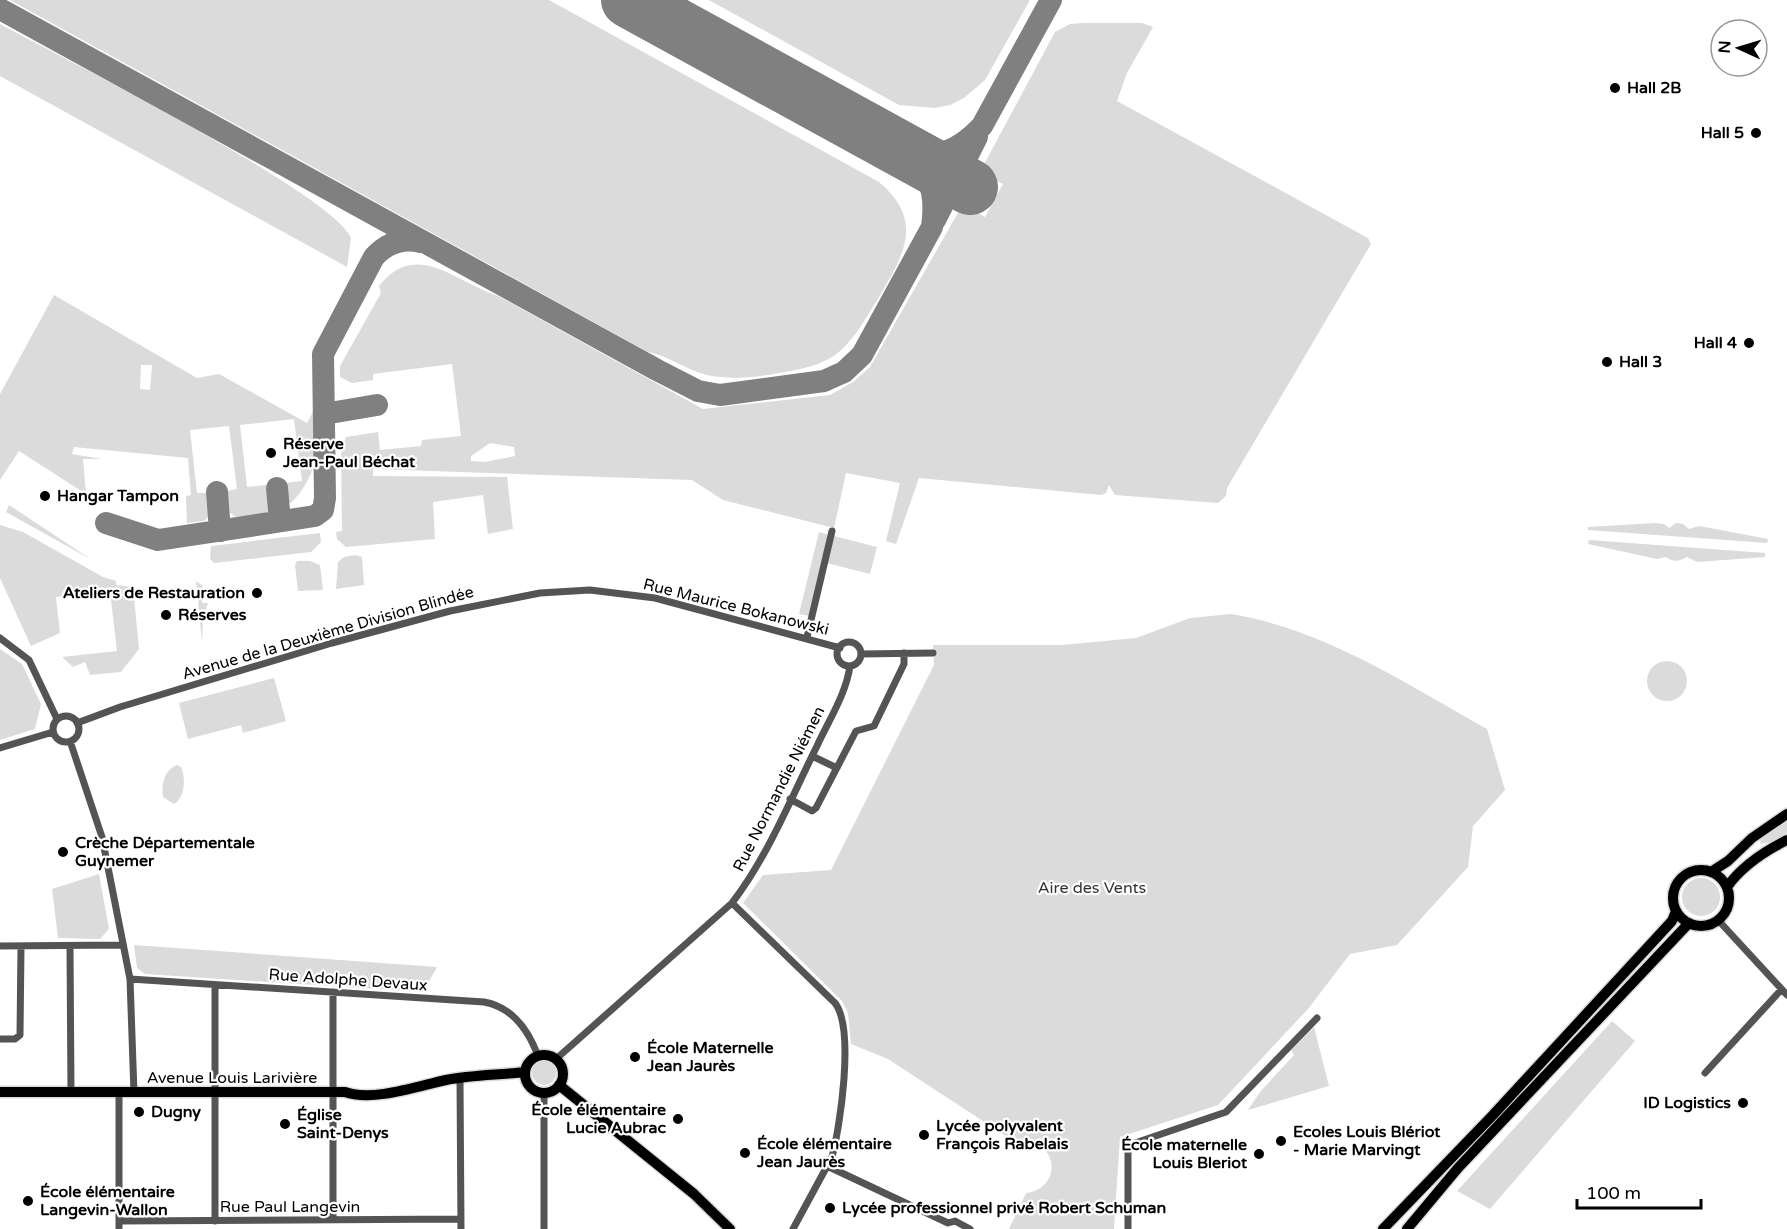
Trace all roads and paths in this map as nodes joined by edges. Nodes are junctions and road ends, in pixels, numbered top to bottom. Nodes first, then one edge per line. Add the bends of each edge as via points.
1 (832, 531) dead end
2 (590, 590) joint
3 (0, 638) edge
4 (807, 638) junction
5 (840, 648) junction
6 (904, 653) junction
7 (933, 653) dead end
8 (861, 654) junction
9 (850, 666) junction
10 (57, 718) junction
11 (77, 723) junction
12 (53, 732) junction
13 (70, 741) junction
14 (0, 748) edge
15 (812, 756) junction
16 (837, 768) junction
17 (790, 799) junction
18 (1787, 814) edge
19 (1787, 840) edge
20 (1711, 872) junction
21 (1727, 887) junction
22 (732, 903) junction
23 (1676, 911) junction
24 (1718, 920) junction
25 (1689, 923) junction
26 (123, 945) junction
27 (0, 946) edge
28 (21, 946) junction
29 (70, 946) junction
30 (130, 979) junction
31 (215, 986) junction
32 (333, 993) junction
33 (1784, 993) edge
34 (1317, 1018) dead end
35 (0, 1039) edge
36 (538, 1056) junction
37 (556, 1059) junction
38 (525, 1072) junction
39 (1705, 1073) dead end
40 (460, 1079) junction
41 (559, 1085) junction
42 (0, 1092) edge
43 (544, 1092) junction
44 (71, 1093) junction
45 (119, 1093) junction
46 (134, 1093) junction
47 (215, 1094) junction
48 (333, 1094) junction
49 (827, 1166) junction
50 (461, 1219) junction
51 (234, 1220) junction
52 (333, 1220) junction
53 (215, 1221) junction
54 (119, 1225) edge
55 (234, 1229) edge
56 (461, 1229) edge
57 (544, 1229) edge
58 (730, 1229) edge
59 (793, 1229) edge
60 (970, 1229) edge
61 (1128, 1229) edge
62 (1383, 1229) edge
63 (1407, 1229) edge

1 - 4 street
2 - 4 street, Rue Maurice Bokanowski via 655,598
2 - 11 street, Avenue de la Deuxième Division Blindée via 540,593 450,611
3 - 10 street via 29,660
4 - 5 street, Rue Maurice Bokanowski
5 - 8 street via 854,643
5 - 9 street via 838,658
6 - 7 street
6 - 8 street
6 - 16 street via 904,664 874,726 856,731
8 - 9 street via 859,661
9 - 15 street, Rue Normandie Niémen via 848,681
10 - 11 street via 70,717
10 - 12 street
11 - 13 street via 78,734
12 - 13 street via 62,741
12 - 14 street
13 - 26 street via 102,837
15 - 16 street
15 - 17 street, Rue Normandie Niémen
16 - 17 street via 812,811
17 - 22 street, Rue Normandie Niémen via 758,865
18 - 20 main road
19 - 21 main road via 1738,872
20 - 21 main road
20 - 23 main road via 1695,870 1683,877 1673,894
21 - 24 main road via 1727,907
22 - 37 street, Rue Normandie Niémen
22 - 49 street via 839,1008 844,1085 835,1146
23 - 25 main road
23 - 62 main road via 1672,921 1578,1024
24 - 25 main road via 1706,926
24 - 33 street
25 - 63 main road via 1458,1168
26 - 29 street
26 - 30 street
27 - 28 street
28 - 29 street
28 - 35 street via 20,1035
29 - 44 street
30 - 31 street, Rue Adolphe Devaux
30 - 46 street
31 - 32 street, Rue Adolphe Devaux
31 - 47 street
32 - 36 street, Rue Adolphe Devaux via 495,1005 505,1009 526,1030
32 - 48 street
33 - 39 street
34 - 61 street via 1226,1112 1132,1144 1128,1152
36 - 37 main road
36 - 38 main road via 527,1064
37 - 41 main road via 562,1070
38 - 40 main road, Avenue Louis Larivière
38 - 43 main road via 532,1088
40 - 48 main road, Avenue Louis Larivière via 417,1089 382,1086
40 - 50 street
41 - 43 main road
41 - 58 main road via 694,1194
42 - 44 main road, Avenue Louis Larivière
43 - 57 street
44 - 45 main road, Avenue Louis Larivière
45 - 46 main road, Avenue Louis Larivière
45 - 54 street
46 - 47 main road, Avenue Louis Larivière
47 - 48 main road, Avenue Louis Larivière
47 - 53 street
48 - 52 street
49 - 59 street
49 - 60 street via 948,1223 955,1221
50 - 52 street, Rue Paul Langevin
50 - 56 street
51 - 52 street, Rue Paul Langevin
51 - 53 street, Rue Paul Langevin
51 - 55 street
53 - 54 street, Rue Paul Langevin

